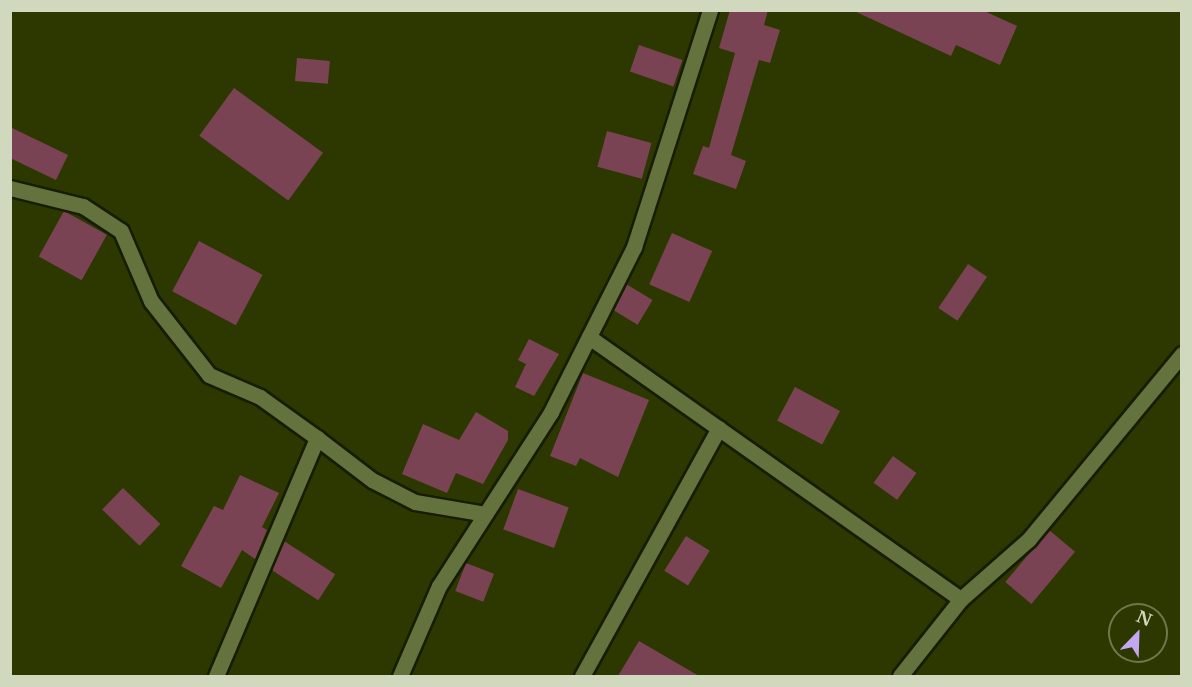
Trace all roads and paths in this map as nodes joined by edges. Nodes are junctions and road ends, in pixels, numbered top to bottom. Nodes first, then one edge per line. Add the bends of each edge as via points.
1 (710, 10) edge
2 (10, 188) edge
3 (589, 336) junction
4 (1182, 354) edge
5 (719, 428) junction
6 (317, 438) junction
7 (485, 514) junction
8 (961, 599) junction
9 (216, 676) edge
10 (400, 676) edge
11 (582, 676) edge
12 (900, 676) edge

1 - 3 street via 634,247
2 - 6 street via 83,206 121,231 151,301 208,375 260,397
3 - 5 street
3 - 7 street via 551,412
4 - 8 street via 1029,539
5 - 8 street
5 - 11 street
6 - 7 street via 372,480 415,502
6 - 9 street
7 - 10 street via 439,586
8 - 12 street

